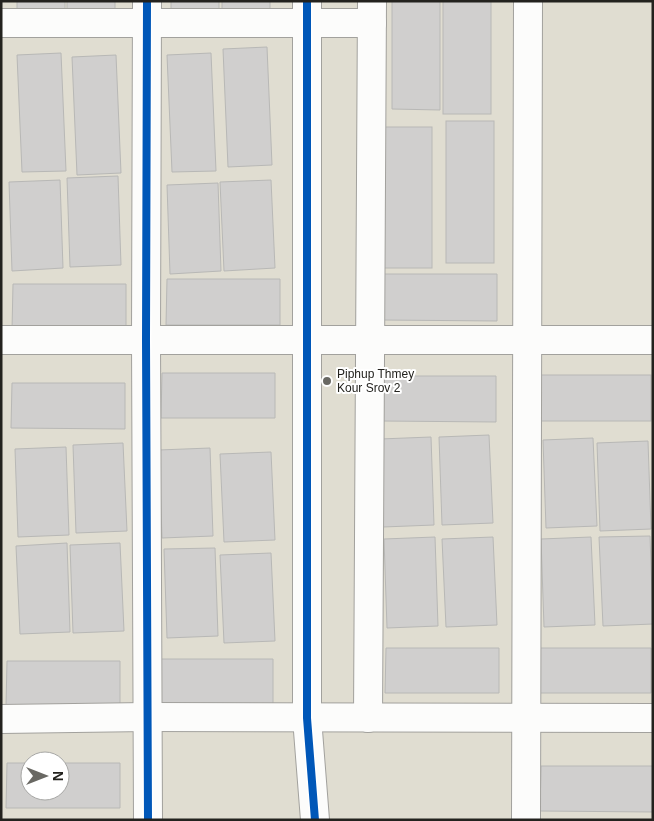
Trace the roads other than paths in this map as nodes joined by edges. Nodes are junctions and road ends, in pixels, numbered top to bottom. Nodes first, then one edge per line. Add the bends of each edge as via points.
1 (528, 1) edge
2 (147, 12) edge
3 (307, 12) edge
4 (372, 12) edge
5 (1, 22) edge
6 (1, 340) edge
7 (146, 340) junction
8 (307, 340) junction
9 (369, 340) junction
10 (527, 340) junction
11 (653, 340) edge
12 (147, 717) junction
13 (307, 718) junction
14 (368, 718) junction
15 (526, 718) junction
16 (653, 718) edge
17 (1, 719) edge
18 (148, 820) edge
19 (314, 820) edge
20 (526, 820) edge

1 - 10 street
2 - 3 street
2 - 5 street
2 - 7 street
3 - 4 street
3 - 8 street
4 - 9 street
6 - 7 street
7 - 8 street
7 - 12 street
8 - 9 street
8 - 13 street
9 - 10 street
9 - 14 street
10 - 11 street
10 - 15 street
12 - 13 street
12 - 17 street
12 - 18 street
13 - 14 street
13 - 19 street
14 - 15 street
15 - 16 street
15 - 20 street

